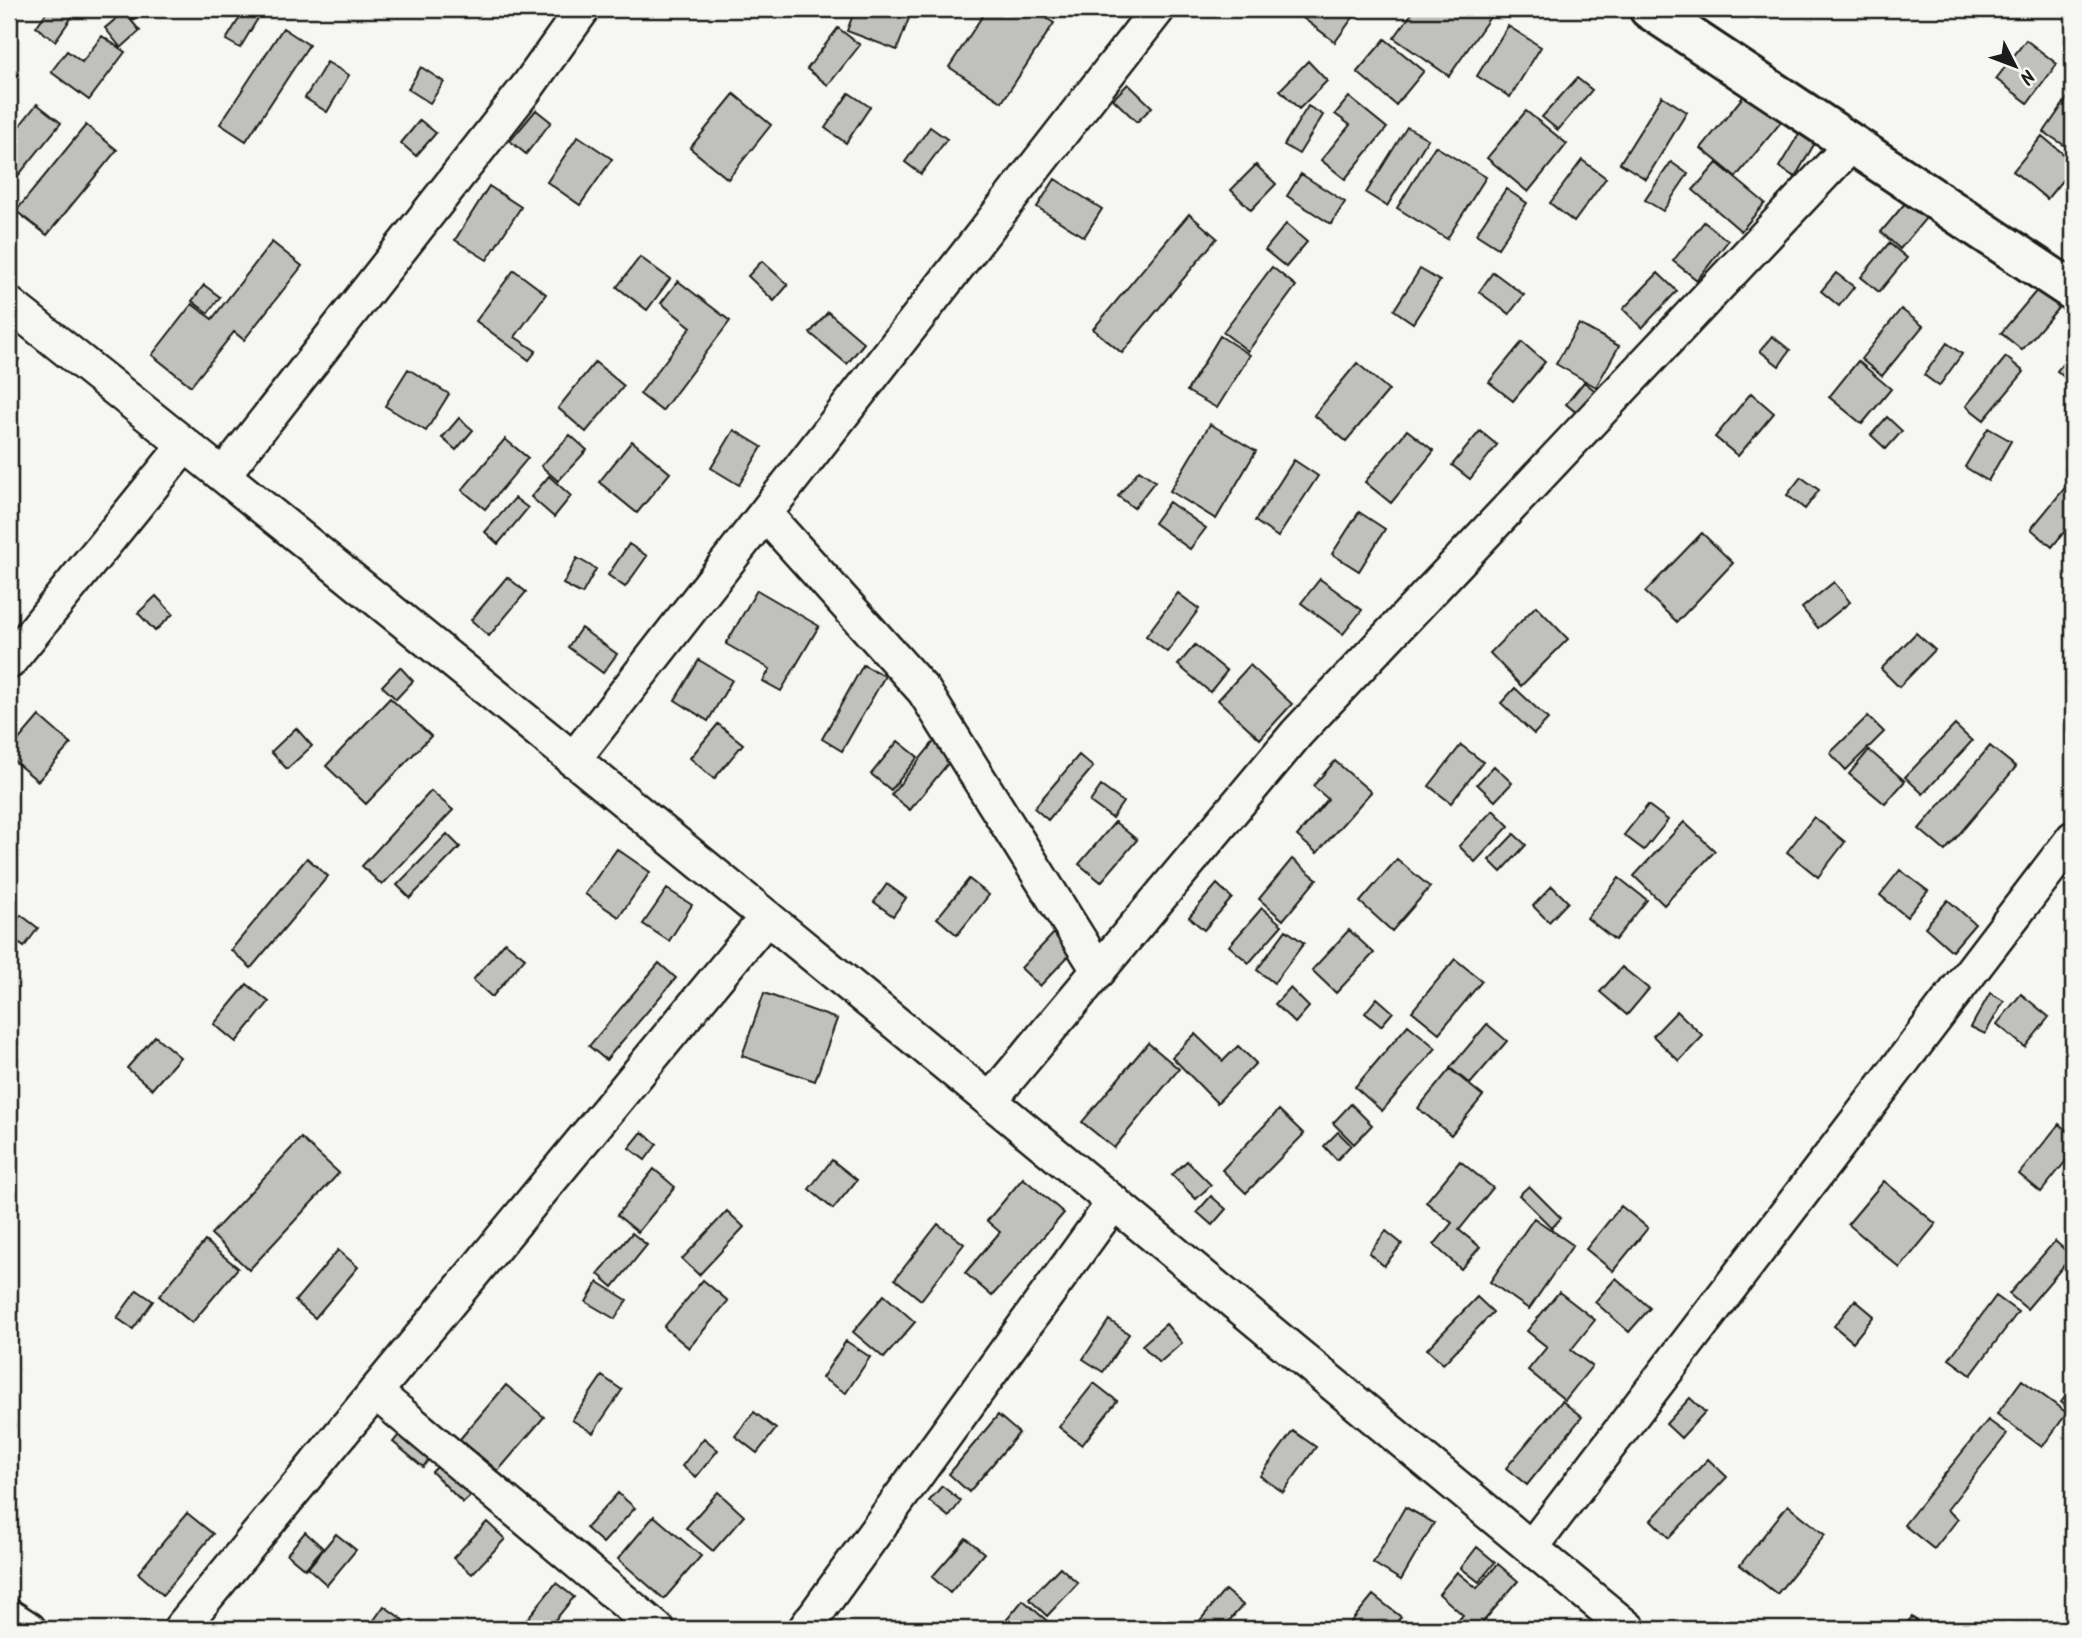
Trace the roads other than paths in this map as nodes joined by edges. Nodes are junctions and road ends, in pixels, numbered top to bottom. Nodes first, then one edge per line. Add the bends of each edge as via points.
1 (583, 9) edge
2 (1158, 9) edge
3 (1649, 9) edge
4 (1853, 144) junction
5 (2073, 291) edge
6 (9, 304) edge
7 (185, 445) junction
8 (223, 475) junction
9 (765, 514) junction
10 (9, 662) edge
11 (573, 760) junction
12 (2073, 838) edge
13 (766, 917) junction
14 (1099, 971) junction
15 (991, 1099) junction
16 (1114, 1202) junction
17 (375, 1392) junction
18 (1531, 1548) junction
19 (9, 1616) edge
20 (29, 1629) edge
21 (180, 1629) edge
22 (657, 1629) edge
23 (805, 1629) edge
24 (1629, 1629) edge

1 - 8 street via 528,86
2 - 9 street
3 - 4 street
4 - 5 street
4 - 14 street via 1297,733
6 - 7 street
7 - 8 street
7 - 10 street
8 - 11 street
9 - 11 street
9 - 14 street via 924,691
11 - 13 street
12 - 18 street
13 - 15 street
13 - 17 street
14 - 15 street
15 - 16 street
16 - 18 street
16 - 23 street
17 - 21 street
17 - 22 street
18 - 24 street
19 - 20 street

